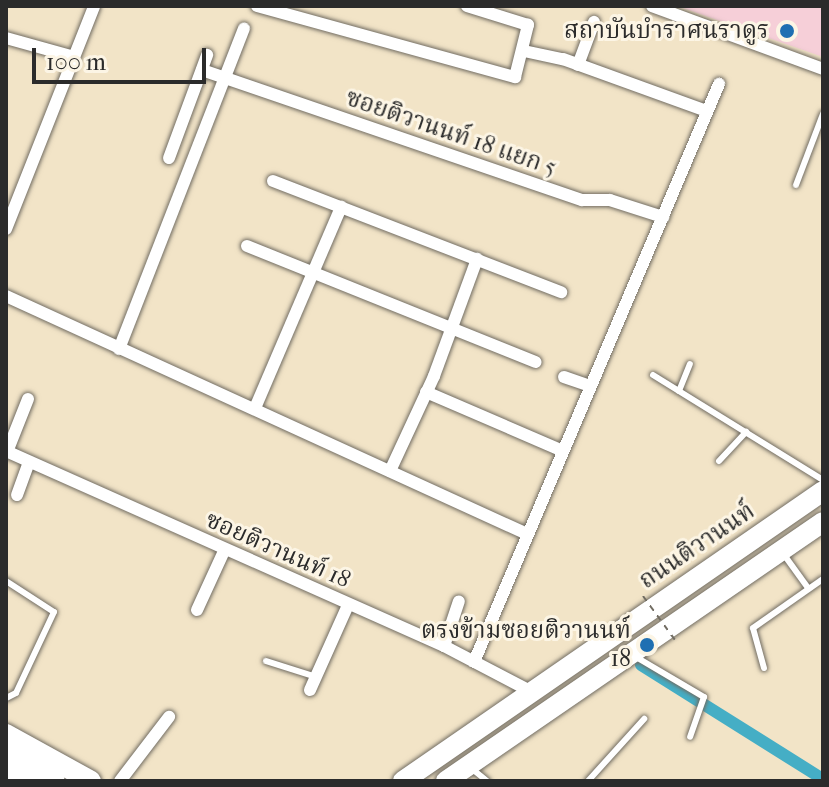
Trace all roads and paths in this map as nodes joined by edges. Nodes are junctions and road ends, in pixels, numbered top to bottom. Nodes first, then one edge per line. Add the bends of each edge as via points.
1 (257, 6) edge
2 (467, 6) edge
3 (652, 6) edge
4 (94, 7) edge
5 (594, 22) dead end
6 (244, 28) dead end
7 (6, 38) edge
8 (524, 51) junction
9 (207, 55) dead end
10 (74, 57) junction
11 (578, 65) junction
12 (823, 69) edge
13 (202, 70) junction
14 (227, 80) junction
15 (719, 84) dead end
16 (707, 111) junction
17 (823, 114) edge
18 (169, 158) dead end
19 (273, 181) dead end
20 (796, 185) dead end
21 (341, 207) junction
22 (663, 217) junction
23 (6, 229) edge
24 (247, 246) dead end
25 (477, 259) junction
26 (313, 272) junction
27 (561, 292) dead end
28 (6, 296) edge
29 (452, 328) junction
30 (119, 349) junction
31 (536, 362) dead end
32 (690, 364) dead end
33 (653, 375) dead end
34 (564, 377) dead end
35 (590, 386) junction
36 (679, 391) junction
37 (426, 392) junction
38 (28, 399) dead end
39 (255, 408) junction
40 (746, 432) junction
41 (563, 451) junction
42 (6, 452) edge
43 (719, 461) dead end
44 (29, 462) junction
45 (390, 471) junction
46 (823, 480) edge
47 (823, 491) edge
48 (17, 495) dead end
49 (823, 522) edge
50 (527, 534) junction
51 (781, 550) junction
52 (224, 551) junction
53 (823, 579) edge
54 (6, 581) edge
55 (808, 588) junction
56 (643, 596) dead end
57 (459, 601) dead end
58 (348, 605) junction
59 (197, 610) dead end
60 (675, 640) dead end
61 (444, 646) junction
62 (629, 653) junction
63 (266, 661) dead end
64 (474, 662) junction
65 (764, 668) dead end
66 (316, 677) junction
67 (310, 690) dead end
68 (532, 692) junction
69 (6, 698) edge
70 (169, 717) dead end
71 (644, 719) dead end
72 (6, 734) edge
73 (690, 737) dead end
74 (6, 753) edge
75 (468, 766) junction
76 (6, 771) edge
77 (24, 781) edge
78 (55, 781) edge
79 (91, 781) edge
80 (120, 781) edge
81 (403, 781) edge
82 (446, 781) edge
83 (487, 781) edge
84 (588, 781) edge

1 - 8 street via 513,78
2 - 8 street via 528,25
3 - 12 street
4 - 10 street
5 - 11 street
6 - 14 street
7 - 10 street
8 - 11 street
9 - 13 street
10 - 23 street
11 - 16 street
13 - 14 street, ซอยติวานนท์ 18 แยก 5
13 - 18 street
14 - 22 street, ซอยติวานนท์ 18 แยก 5 via 582,200 610,200
14 - 30 street
15 - 16 street
16 - 22 street
17 - 20 lane
19 - 21 street
21 - 25 street
21 - 26 street
22 - 35 street
24 - 26 street
25 - 27 street
25 - 29 street
26 - 29 street
26 - 39 street
28 - 30 street
29 - 31 street
29 - 37 street
30 - 39 street
32 - 36 lane
33 - 36 lane
34 - 35 street
35 - 41 street
36 - 40 lane
37 - 41 street
37 - 45 street
38 - 42 street
39 - 45 street
40 - 43 lane
40 - 46 lane
41 - 50 street
42 - 44 street, ซอยติวานนท์ 18
44 - 48 street
44 - 52 street, ซอยติวานนท์ 18
45 - 50 street
47 - 68 main road, ถนนติวานนท์
49 - 51 main road, ถนนติวานนท์
50 - 64 street
51 - 55 lane
51 - 62 main road, ถนนติวานนท์
52 - 58 street, ซอยติวานนท์ 18
52 - 59 street
53 - 55 lane
54 - 69 lane via 54,612 16,693
55 - 65 lane via 753,628
56 - 60 path, bridge
57 - 61 street
58 - 61 street, ซอยติวานนท์ 18
58 - 66 street
61 - 64 street, ซอยติวานนท์ 18
62 - 73 lane via 704,702
62 - 75 main road, ถนนติวานนท์
63 - 66 lane
64 - 68 street, ซอยติวานนท์ 18
66 - 67 street
68 - 81 main road, ถนนติวานนท์
70 - 80 street
71 - 84 lane
72 - 79 main road
74 - 78 main road
75 - 82 main road, ถนนติวานนท์
75 - 83 lane
76 - 77 main road

